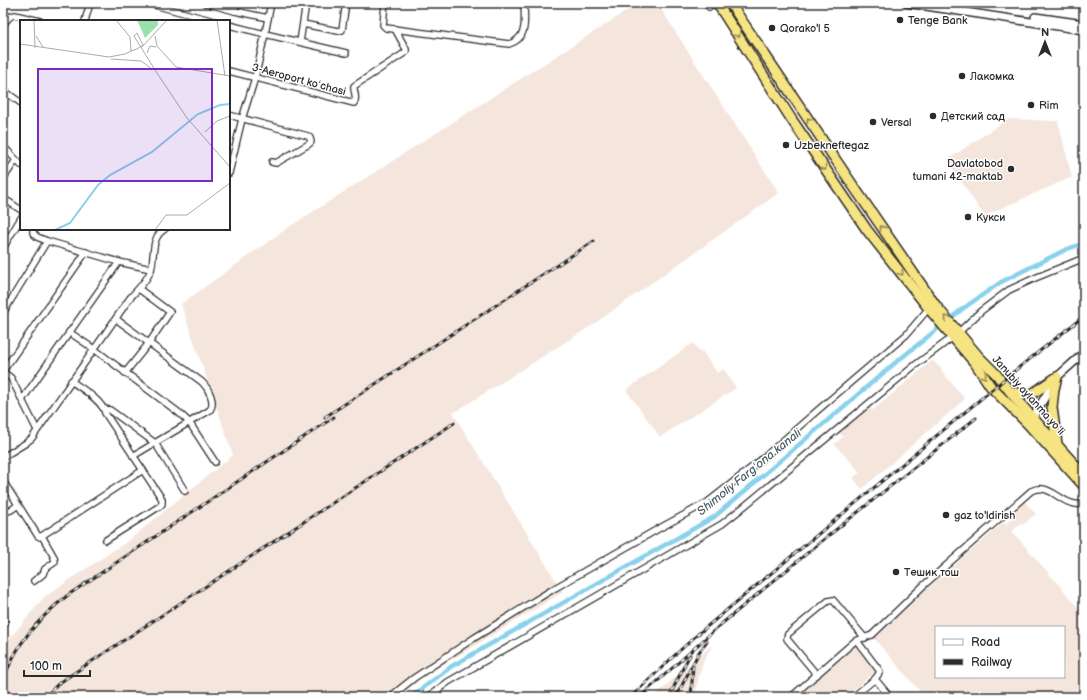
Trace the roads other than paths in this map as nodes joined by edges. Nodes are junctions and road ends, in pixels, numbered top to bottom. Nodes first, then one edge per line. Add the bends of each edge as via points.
1 (90, 3) edge
2 (148, 3) edge
3 (205, 3) edge
4 (236, 3) edge
5 (271, 3) edge
6 (306, 3) edge
7 (346, 3) edge
8 (385, 3) edge
9 (515, 3) edge
10 (906, 3) edge
11 (940, 3) edge
12 (524, 4) edge
13 (710, 4) edge
14 (731, 4) edge
15 (960, 4) edge
16 (235, 11) junction
17 (268, 18) junction
18 (36, 20) edge
19 (85, 20) edge
20 (210, 20) edge
21 (3, 24) edge
22 (302, 24) junction
23 (1084, 24) edge
24 (230, 25) edge
25 (395, 29) junction
26 (1084, 30) edge
27 (265, 34) junction
28 (300, 42) junction
29 (346, 53) dead end
30 (230, 71) edge
31 (255, 78) junction
32 (3, 90) edge
33 (20, 101) edge
34 (230, 115) edge
35 (242, 118) junction
36 (3, 146) edge
37 (16, 160) junction
38 (231, 160) edge
39 (272, 162) dead end
40 (20, 164) edge
41 (3, 179) edge
42 (3, 198) edge
43 (20, 209) edge
44 (20, 220) edge
45 (33, 230) edge
46 (161, 230) edge
47 (47, 241) junction
48 (3, 248) edge
49 (86, 252) junction
50 (1084, 258) edge
51 (119, 262) junction
52 (151, 268) junction
53 (139, 289) junction
54 (932, 308) junction
55 (3, 313) edge
56 (116, 319) junction
57 (69, 332) junction
58 (955, 334) junction
59 (149, 342) junction
60 (94, 349) junction
61 (1084, 353) edge
62 (3, 371) edge
63 (126, 373) junction
64 (1057, 377) junction
65 (71, 381) junction
66 (1010, 391) junction
67 (22, 400) junction
68 (104, 409) junction
69 (1030, 420) junction
70 (189, 422) junction
71 (38, 430) junction
72 (155, 443) junction
73 (1057, 444) junction
74 (133, 456) junction
75 (3, 457) edge
76 (215, 462) dead end
77 (143, 470) junction
78 (1084, 475) edge
79 (3, 482) edge
80 (1084, 486) edge
81 (185, 491) dead end
82 (1084, 504) edge
83 (18, 505) junction
84 (3, 512) edge
85 (42, 536) junction
86 (106, 540) dead end
87 (34, 580) dead end
88 (3, 611) edge
89 (4, 623) dead end
90 (865, 638) junction
91 (857, 640) junction
92 (816, 675) junction
93 (875, 679) junction
94 (390, 697) edge
95 (428, 697) edge
96 (791, 697) edge
97 (853, 697) edge
98 (890, 697) edge

1 - 19 street
2 - 20 street
3 - 16 street
4 - 16 street
5 - 17 street
6 - 22 street
7 - 22 street via 340,31
8 - 25 street via 384,27
9 - 12 street
10 - 26 main road
11 - 15 main road
12 - 25 street via 523,33 509,44
13 -> 54 highway via 867,230
54 -> 14 highway
15 - 23 main road
16 - 17 street
17 - 27 street
18 - 21 street via 12,15
22 - 28 street
24 - 27 street
25 - 31 street, 3-Aeroport koʻchasi via 406,52 354,86 354,103
27 - 28 street
27 - 31 street
28 - 29 street
30 - 31 street, 3-Aeroport koʻchasi
31 - 35 street
32 - 33 street
34 - 35 street
35 - 38 street
35 - 39 street via 310,138 309,144 276,163
36 - 37 street
37 - 40 street
37 - 41 street
42 - 43 street
44 - 48 street
45 - 47 street via 33,233
46 - 52 street via 154,245
47 - 49 street
47 - 55 street
49 - 51 street
49 - 62 street
50 - 58 street via 1009,290
51 - 52 street
51 - 57 street
52 - 53 street
53 - 56 street
53 - 59 street via 170,312
54 - 58 highway
54 - 94 street via 906,335 756,465 708,502 501,621 414,678
56 - 59 street
56 - 60 street
57 - 60 street
57 - 67 street
58 - 66 highway, Janubiy aylanma yoʻli
58 -> 69 highway, Janubiy aylanma yoʻli via 991,387
58 - 95 street via 722,524 448,682
59 - 63 street
59 - 70 street via 206,387 212,408
60 - 63 street
60 - 65 street
61 - 64 main road
62 - 67 street via 11,378
63 - 70 street
64 - 66 highway via 1032,394 1023,395
64 - 69 main road
64 - 73 highway via 1052,408
65 - 68 street via 91,395
65 - 71 street
66 - 69 highway, Janubiy aylanma yoʻli
67 - 71 street
68 - 72 street via 110,410
68 - 74 street
69 - 73 highway, Janubiy aylanma yoʻli
69 - 80 highway, Janubiy aylanma yoʻli
70 - 72 street
70 - 76 street
71 - 75 street via 26,443
72 - 74 street
72 - 81 street
73 - 78 highway, Janubiy aylanma yoʻli
74 - 77 street
77 - 85 street
77 - 86 street via 161,496 162,504
79 - 83 street
82 - 90 street via 1069,503 1045,488 1031,491 924,585 872,635
83 - 84 street
83 - 85 street via 38,536
85 - 87 street via 55,562
88 - 89 street
90 - 91 street
90 - 92 street via 833,600 828,601 787,637
91 - 92 street
91 - 93 street via 880,671
92 - 96 street
93 - 97 street
93 - 98 street

